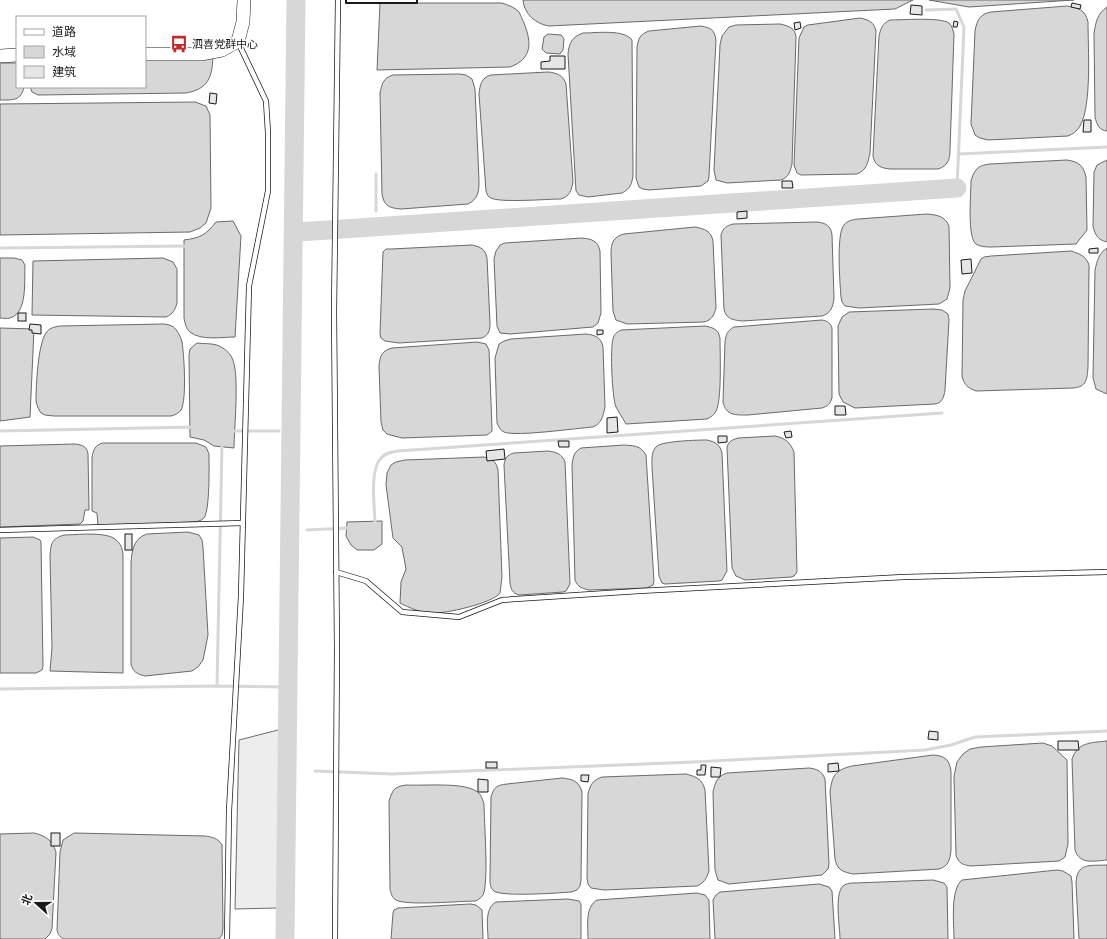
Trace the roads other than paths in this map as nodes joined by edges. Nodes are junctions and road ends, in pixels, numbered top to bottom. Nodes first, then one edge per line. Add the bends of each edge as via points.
1 (244, 0) edge
2 (338, 0) edge
3 (238, 41) junction
4 (146, 54) edge
5 (16, 55) edge
6 (0, 56) edge
7 (243, 523) junction
8 (0, 530) edge
9 (336, 572) junction
10 (1107, 572) edge
11 (227, 939) edge
12 (336, 939) edge

1 - 3 street via 243,22
2 - 9 lane via 334,311
3 - 4 street via 222,50 201,54
3 - 7 lane via 266,101 268,133 268,191 249,286
5 - 6 street
7 - 8 lane
7 - 11 lane via 229,811
9 - 10 lane via 366,581 402,612 458,618 502,600 570,595 904,577
9 - 12 lane

